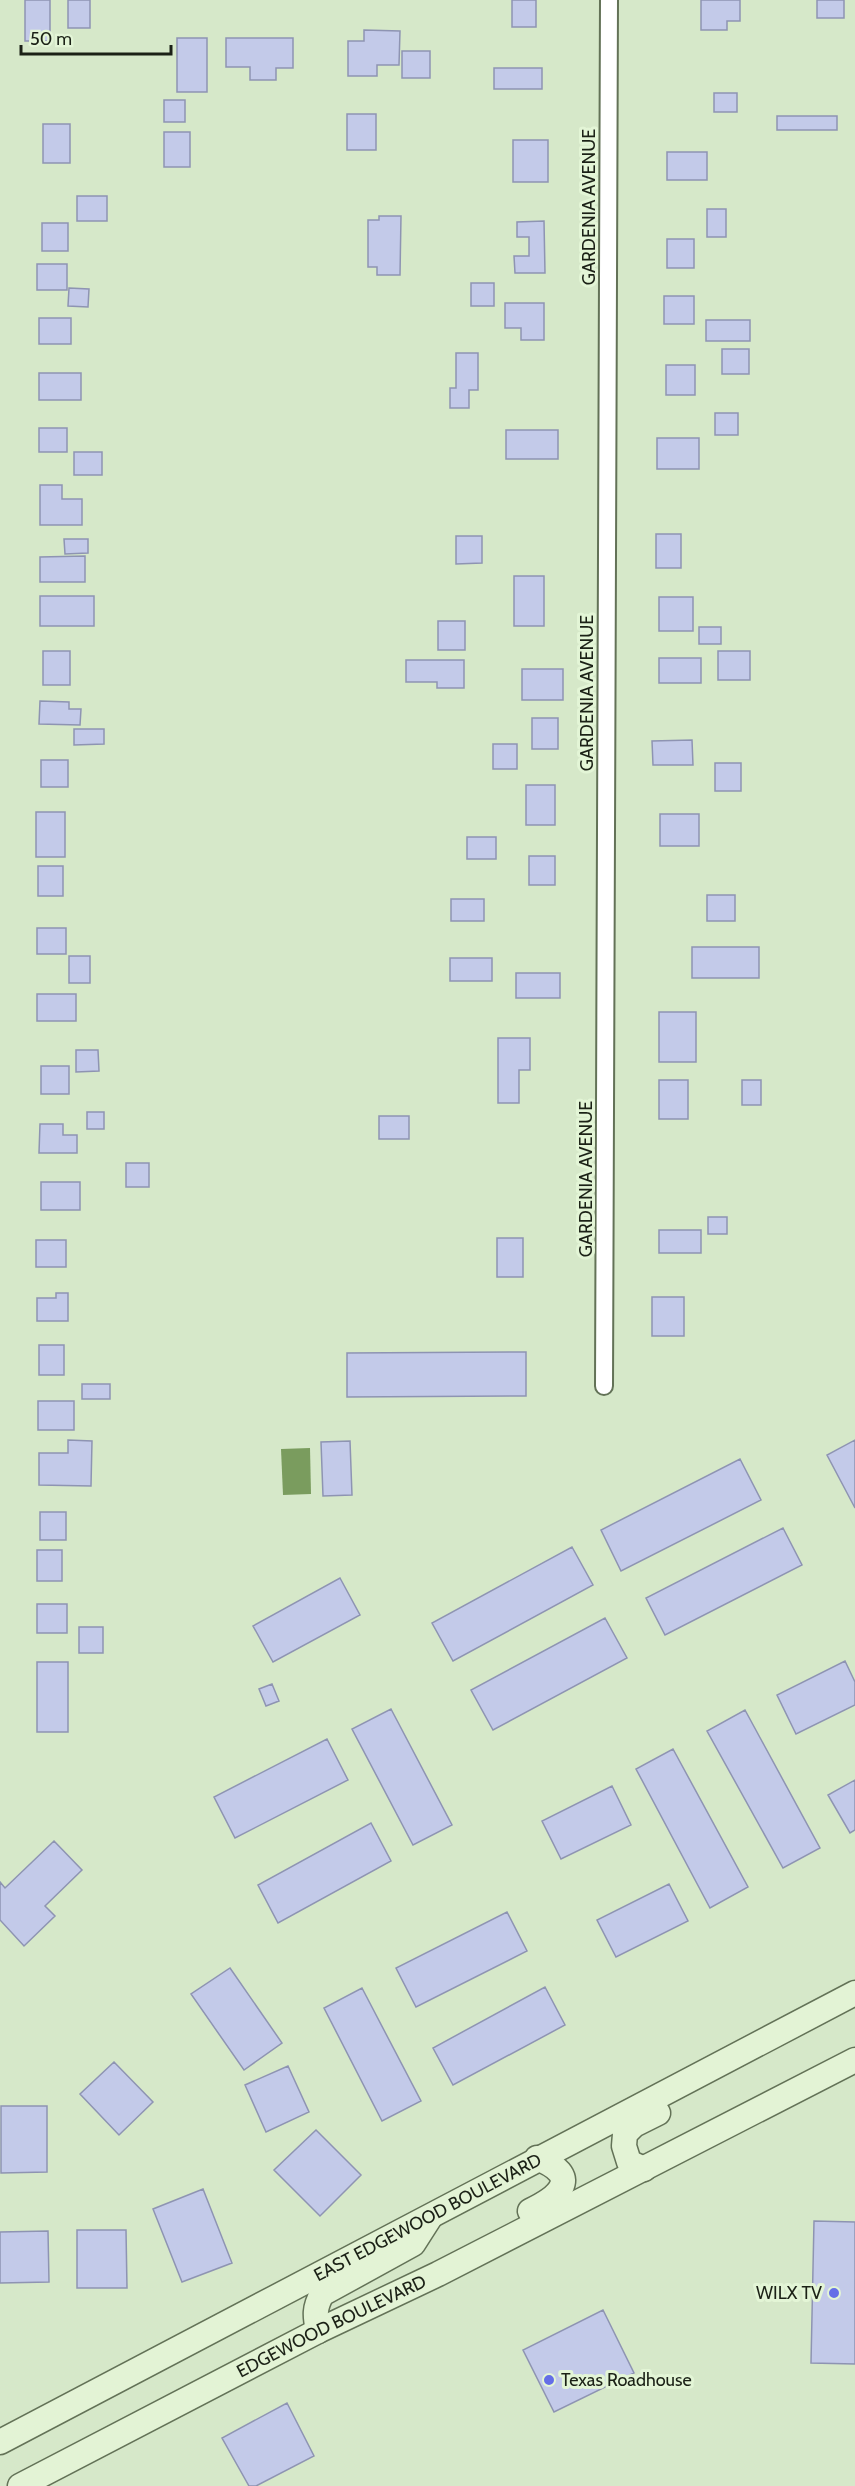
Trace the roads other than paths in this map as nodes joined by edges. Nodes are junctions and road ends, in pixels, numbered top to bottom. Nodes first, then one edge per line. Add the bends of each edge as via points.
1 (609, 0) edge
2 (604, 1386) dead end
3 (855, 1993) edge
4 (828, 2007) junction
5 (855, 2060) edge
6 (537, 2158) junction
7 (644, 2169) junction
8 (432, 2214) junction
9 (438, 2274) junction
10 (318, 2331) junction
11 (0, 2442) edge
12 (20, 2486) edge

1 - 2 street, GARDENIA AVENUE
3 - 4 street, EAST EDGEWOOD BOULEVARD
4 - 6 street, EAST EDGEWOOD BOULEVARD
4 - 7 street via 805,2037 634,2125 625,2134 624,2146 629,2162
5 - 7 street
6 - 8 street, EAST EDGEWOOD BOULEVARD
6 - 9 street via 560,2171 559,2194 465,2244
7 - 9 street, EDGEWOOD BOULEVARD
8 - 10 street via 413,2244 322,2294 314,2314
8 - 11 street, EAST EDGEWOOD BOULEVARD
9 - 10 street, EDGEWOOD BOULEVARD
10 - 12 street, EDGEWOOD BOULEVARD

